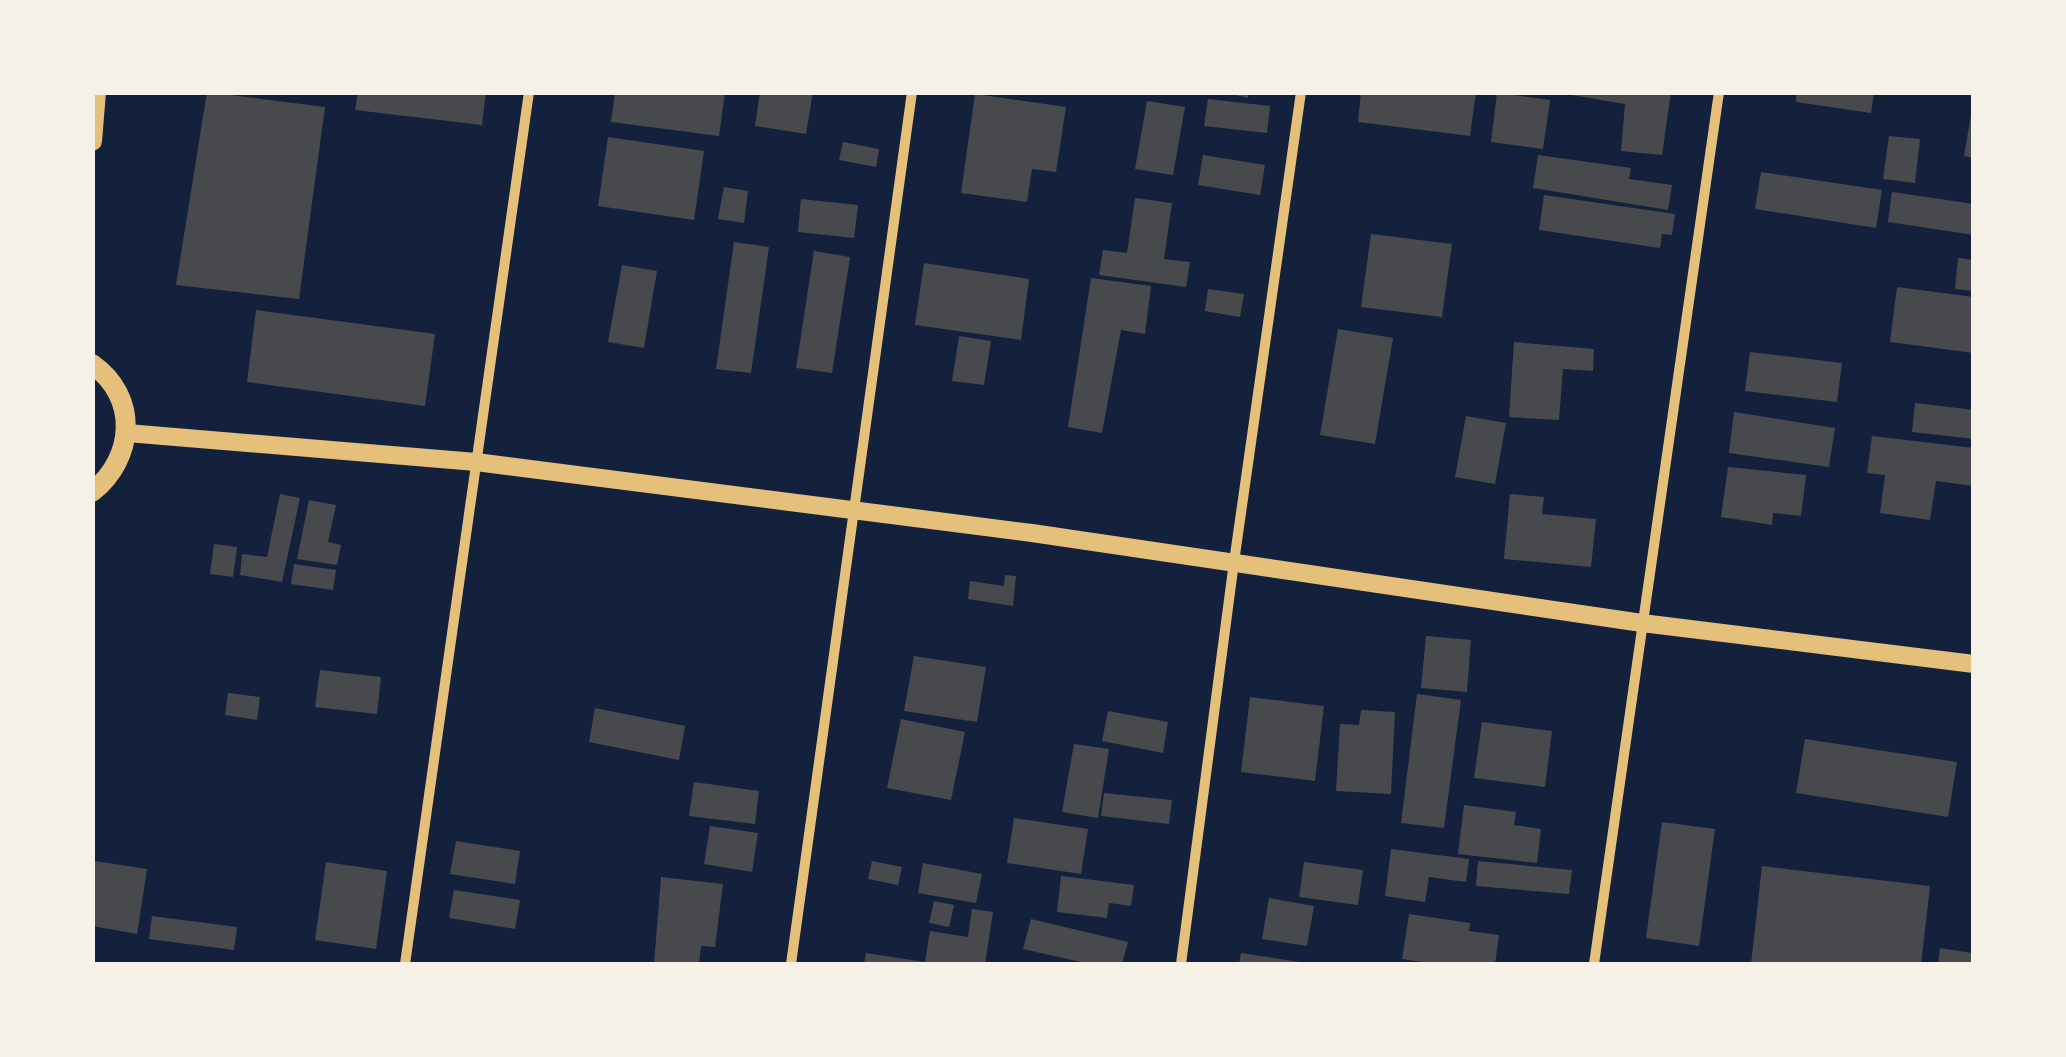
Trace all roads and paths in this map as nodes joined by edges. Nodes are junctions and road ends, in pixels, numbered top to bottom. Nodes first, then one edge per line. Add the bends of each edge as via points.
1 (96, 92) edge
2 (529, 92) edge
3 (912, 92) edge
4 (1302, 92) edge
5 (1719, 92) edge
6 (92, 141) edge
7 (92, 364) edge
8 (127, 432) junction
9 (476, 462) junction
10 (92, 492) edge
11 (854, 509) junction
12 (1234, 562) junction
13 (1642, 623) junction
14 (1974, 664) edge
15 (405, 964) edge
16 (791, 964) edge
17 (1182, 964) edge
18 (1594, 964) edge

1 - 6 main road
2 - 9 street
3 - 11 street
4 - 12 street
5 - 13 street
7 - 8 main road via 114,384
8 - 9 street
8 - 10 main road via 122,458
9 - 11 street
9 - 15 street
11 - 12 street
11 - 16 street
12 - 13 street
12 - 17 street
13 - 14 street
13 - 18 street

